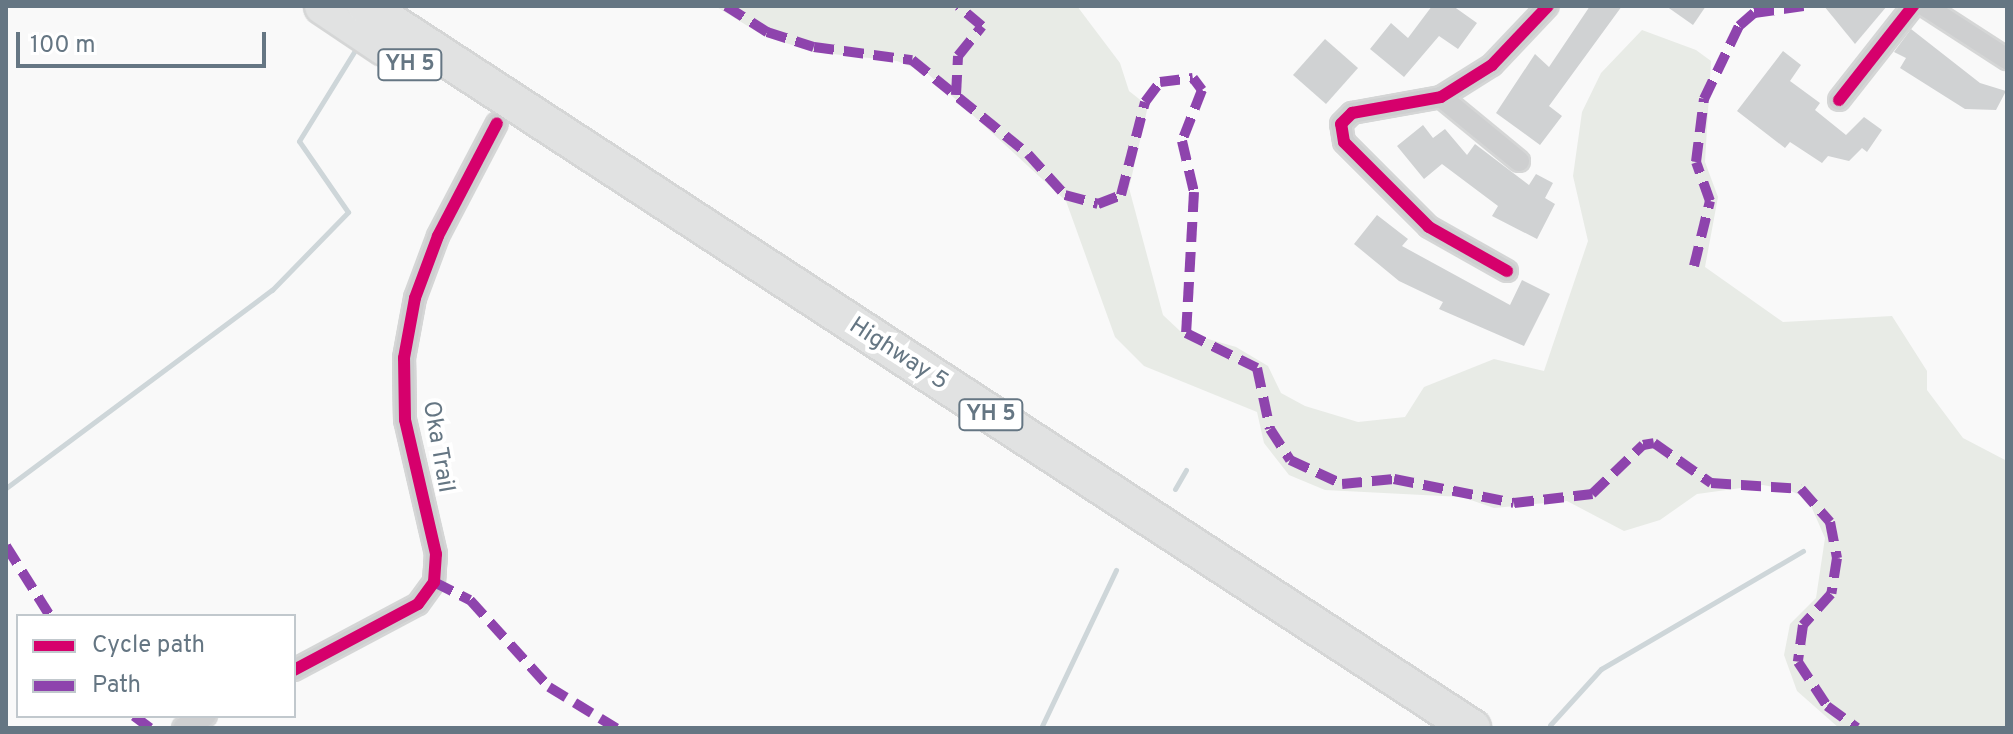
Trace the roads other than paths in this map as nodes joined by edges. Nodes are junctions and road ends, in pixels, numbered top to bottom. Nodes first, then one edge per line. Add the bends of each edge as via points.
1 (323, 6) edge
2 (366, 6) edge
3 (1548, 6) edge
4 (1913, 6) edge
5 (1925, 6) edge
6 (2007, 59) edge
7 (1441, 97) junction
8 (1839, 100) dead end
9 (497, 123) junction
10 (1519, 161) dead end
11 (1507, 271) dead end
12 (296, 669) edge
13 (202, 718) edge
14 (183, 728) edge
15 (1428, 728) edge
16 (1472, 728) edge

1 - 9 highway, Highway 5 / YH 5
2 - 16 highway, Highway 5 / YH 5
3 - 7 street via 1492,65
4 - 8 street
5 - 6 street
7 - 10 street
7 - 11 street via 1352,113 1341,124 1344,142 1429,227
9 - 12 street, Oka Trail via 438,236 415,298 404,358 405,420 436,554 434,582 418,604
9 - 15 highway, Highway 5 / YH 5
13 - 14 street

